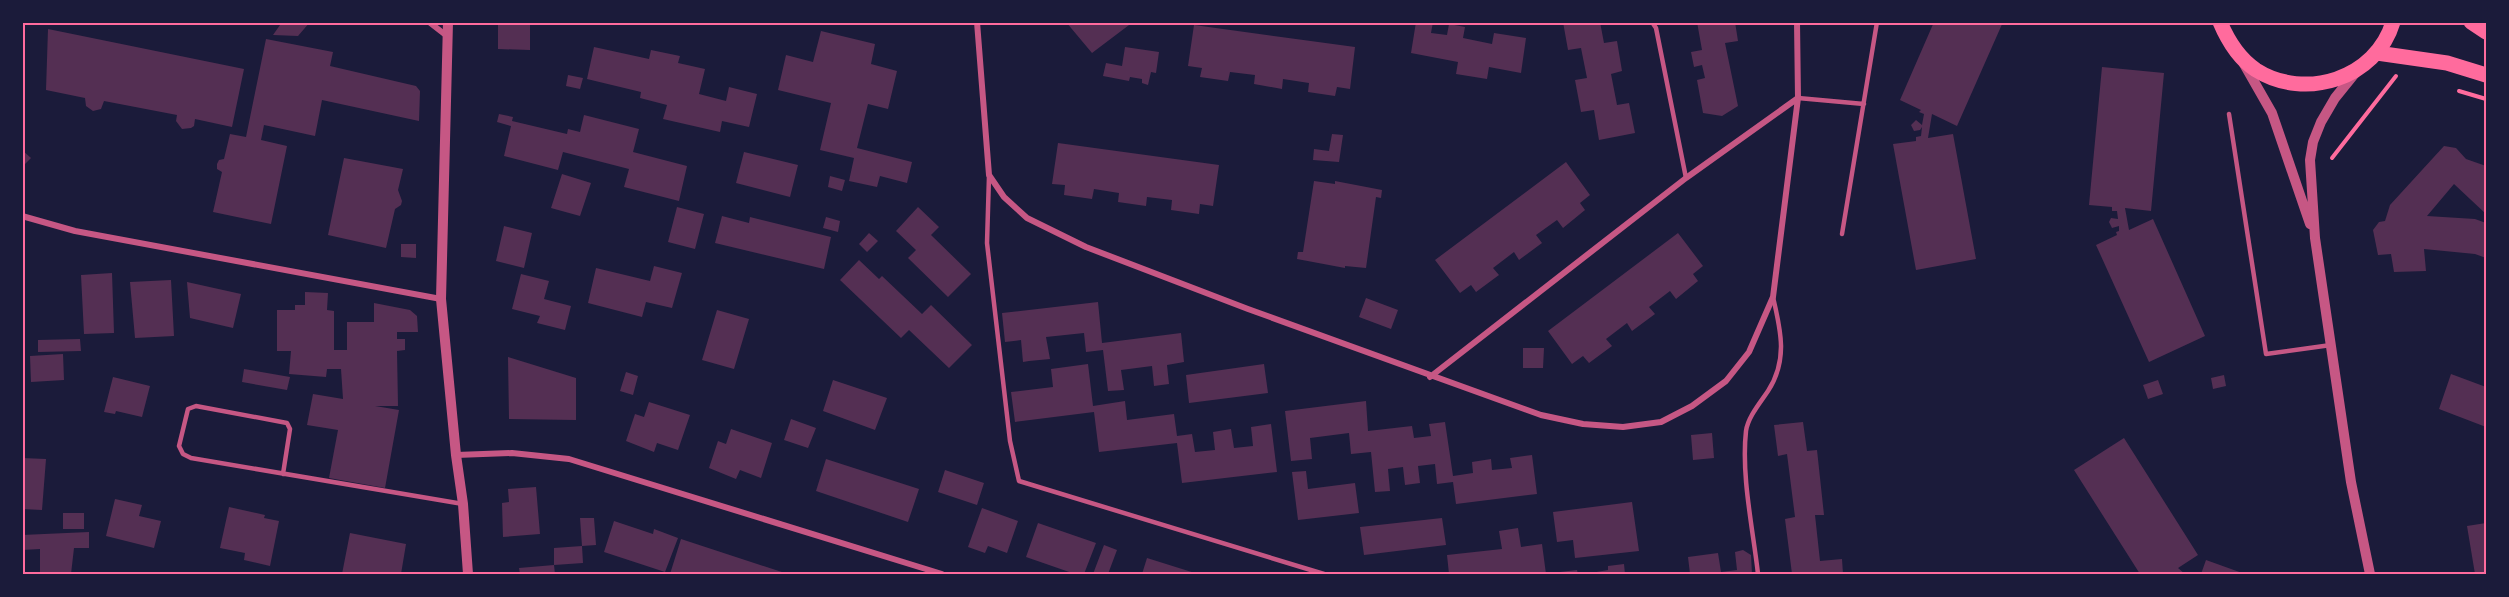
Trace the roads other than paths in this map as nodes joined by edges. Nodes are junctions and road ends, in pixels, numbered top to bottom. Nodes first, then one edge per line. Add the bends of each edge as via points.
1 (429, 22) edge
2 (448, 22) edge
3 (977, 22) edge
4 (1652, 22) edge
5 (1797, 22) edge
6 (1877, 22) edge
7 (2220, 22) edge
8 (2393, 22) edge
9 (2471, 22) edge
10 (2487, 32) edge
11 (448, 36) junction
12 (2377, 53) junction
13 (2238, 54) junction
14 (2356, 72) junction
15 (2487, 75) edge
16 (1798, 98) junction
17 (1864, 104) junction
18 (2229, 114) dead end
19 (989, 175) junction
20 (1686, 178) junction
21 (22, 216) edge
22 (1842, 234) dead end
23 (2315, 238) junction
24 (1773, 297) junction
25 (441, 299) junction
26 (2331, 345) junction
27 (1430, 376) junction
28 (456, 455) junction
29 (282, 474) junction
30 (463, 504) junction
31 (468, 574) edge
32 (942, 574) edge
33 (1324, 574) edge
34 (1758, 574) edge
35 (2370, 574) edge

1 - 11 street
2 - 11 street
3 - 19 street
4 - 20 lane
5 - 16 street
6 - 17 lane
7 - 13 main road
8 - 12 main road
9 - 10 main road
11 - 25 street
12 - 14 main road
12 - 15 main road via 2447,63
13 - 14 main road via 2278,80 2303,85
13 - 23 street via 2272,113
14 - 23 street via 2320,122 2313,142 2310,160
16 - 17 lane
16 - 20 street
16 - 24 street
17 - 22 lane
18 - 26 lane via 2266,354
19 - 27 street via 1004,197 1027,218 1056,233
19 - 33 lane via 987,243 1010,441 1019,481
20 - 27 street
21 - 25 street via 75,231
23 - 26 street
24 - 27 street via 1749,352 1726,381 1692,406 1660,422 1623,427 1582,424 1541,415
24 - 34 lane via 1783,349 1780,367 1746,428 1745,458
25 - 28 street
26 - 35 street via 2351,482
28 - 30 street
28 - 32 street via 512,453 569,459
29 - 29 lane via 187,457 180,446 188,409 196,406 287,423 290,429
29 - 30 lane
30 - 31 street

